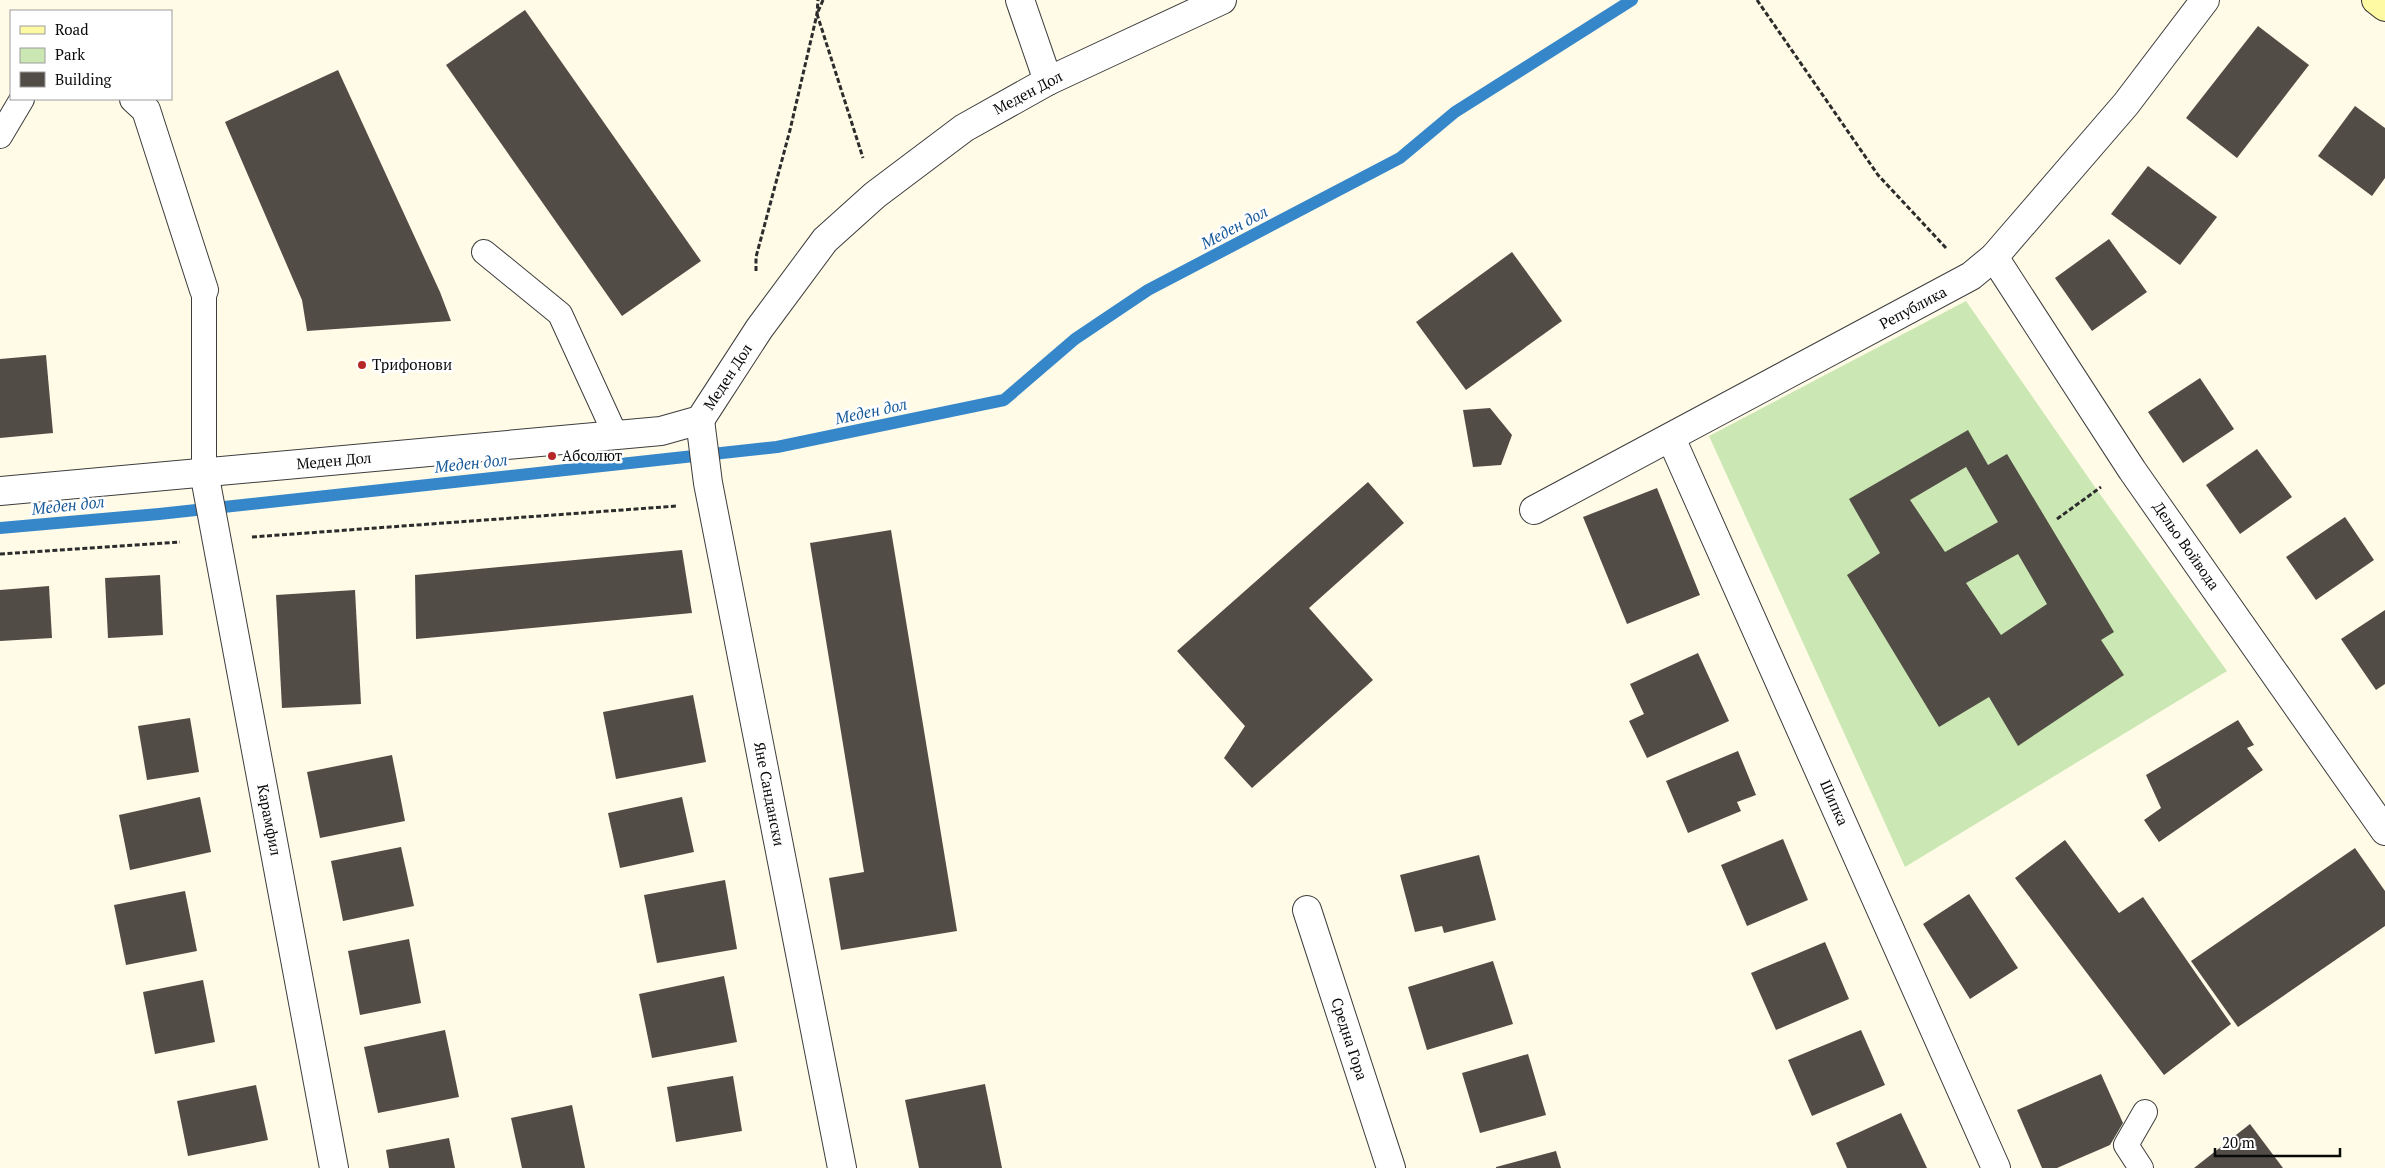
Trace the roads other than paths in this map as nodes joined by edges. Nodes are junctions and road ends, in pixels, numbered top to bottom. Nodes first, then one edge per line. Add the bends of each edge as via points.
1 (1020, 0) edge
2 (1222, 0) edge
3 (2205, 0) edge
4 (2376, 0) edge
5 (2385, 7) edge
6 (1048, 81) junction
7 (21, 100) edge
8 (135, 100) edge
9 (0, 136) edge
10 (484, 252) dead end
11 (1994, 257) junction
12 (204, 290) joint
13 (701, 430) junction
14 (616, 436) junction
15 (1671, 438) junction
16 (206, 481) junction
17 (0, 491) edge
18 (1534, 510) dead end
19 (2385, 831) edge
20 (1307, 910) dead end
21 (2145, 1112) dead end
22 (334, 1168) edge
23 (842, 1168) edge
24 (1391, 1168) edge
25 (1996, 1168) edge
26 (2141, 1168) edge

1 - 6 street
2 - 6 street, Меден Дол
3 - 11 street, Република via 2126,104
4 - 5 main road
6 - 13 street, Меден Дол via 964,128 875,194 825,240 759,329
7 - 9 lane
8 - 12 street via 146,110
10 - 14 lane via 560,314
11 - 15 street, Република via 1972,276
11 - 19 street, Дельо Войвода via 2132,470
12 - 16 lane
13 - 14 street, Меден Дол
13 - 23 street, Яне Сандански via 710,493
14 - 16 street, Меден Дол
15 - 18 street, Република
15 - 25 street, Шипка
16 - 17 street, Меден Дол
16 - 22 street, Карамфил
20 - 24 street, Средна Гора
21 - 26 lane via 2126,1144

